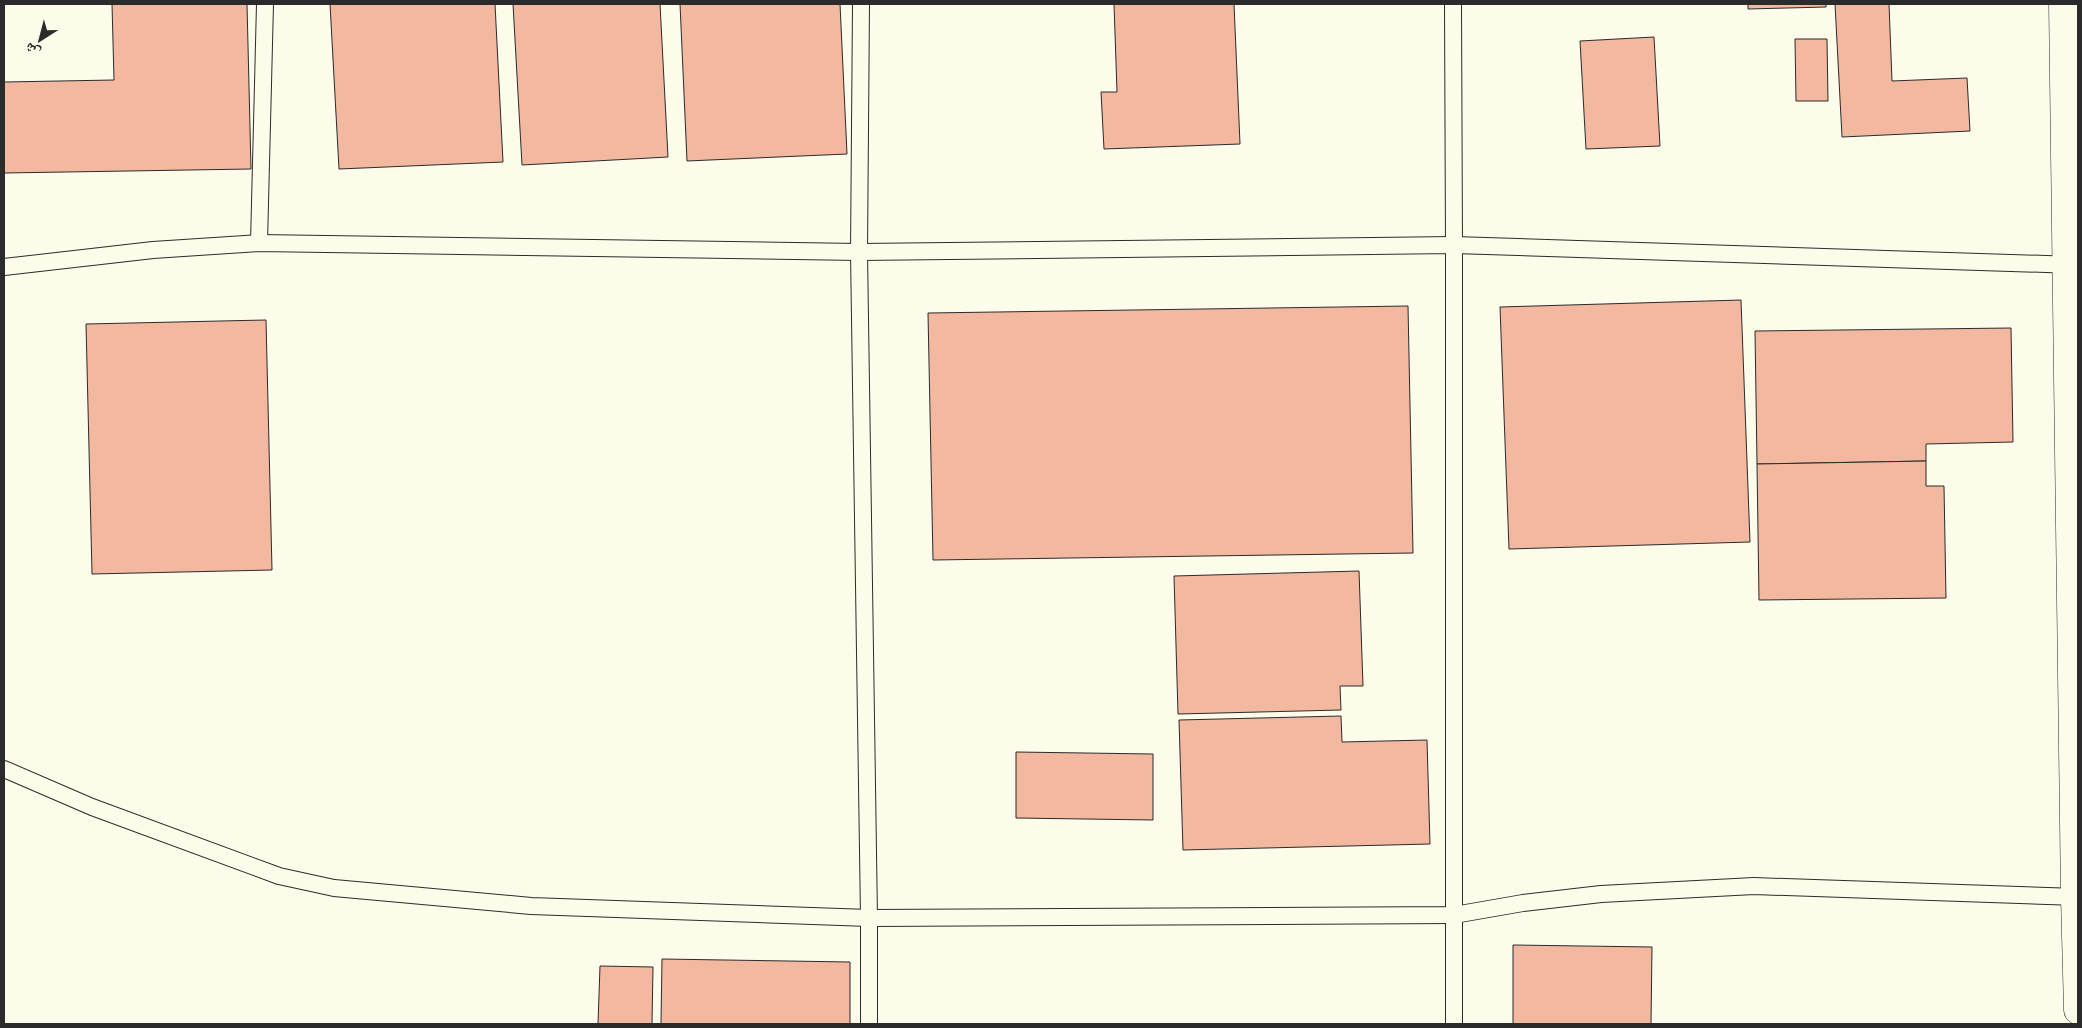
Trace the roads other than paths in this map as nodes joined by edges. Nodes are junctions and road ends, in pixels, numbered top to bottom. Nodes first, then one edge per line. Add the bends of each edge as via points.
1 (264, 4) edge
2 (861, 4) edge
3 (1453, 4) edge
4 (2063, 4) edge
5 (259, 243) junction
6 (1454, 245) junction
7 (859, 252) junction
8 (2072, 265) edge
9 (4, 267) edge
10 (4, 769) edge
11 (2076, 897) edge
12 (1454, 915) junction
13 (869, 918) junction
14 (2078, 1010) edge
15 (869, 1024) edge
16 (1454, 1024) edge

1 - 5 lane
2 - 7 lane
3 - 6 lane
4 - 8 street
5 - 7 lane
5 - 9 lane via 153,250
6 - 7 lane
6 - 8 lane
6 - 12 lane
7 - 13 lane
8 - 11 street
10 - 13 lane via 92,807 270,873 334,888 531,906
11 - 12 lane via 1754,886 1601,894
11 - 14 street
12 - 13 lane
12 - 16 lane
13 - 15 lane

